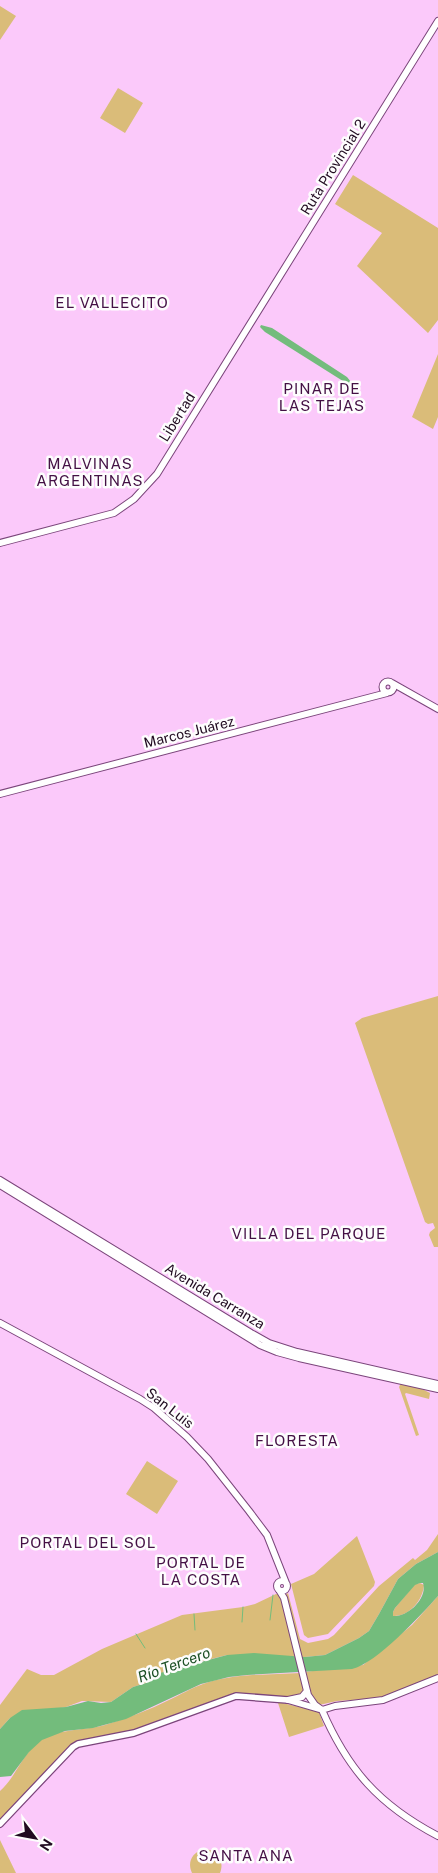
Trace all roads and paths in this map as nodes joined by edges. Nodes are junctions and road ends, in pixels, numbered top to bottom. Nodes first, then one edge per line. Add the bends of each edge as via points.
1 (438, 21) edge
2 (248, 327) joint
3 (0, 543) edge
4 (392, 683) junction
5 (386, 692) junction
6 (412, 695) junction
7 (438, 709) edge
8 (0, 794) edge
9 (0, 1180) edge
10 (0, 1186) edge
11 (0, 1323) edge
12 (438, 1384) edge
13 (438, 1389) edge
14 (277, 1563) junction
15 (286, 1586) junction
16 (278, 1587) junction
17 (284, 1598) junction
18 (438, 1678) edge
19 (306, 1689) junction
20 (288, 1700) junction
21 (322, 1710) junction
22 (406, 1816) junction
23 (0, 1824) edge
24 (438, 1830) edge
25 (438, 1836) edge

1 - 2 main road, Ruta Provincial 2
2 - 3 main road, Libertad via 157,474 134,499 108,515
4 - 5 main road via 394,687
4 - 5 main road via 384,683
4 - 6 main road, Marcos Juárez
5 - 6 main road, Marcos Juárez
5 - 8 main road, Marcos Juárez
6 - 7 main road, Marcos Juárez
9 - 12 main road, Avenida Carranza via 269,1343
10 - 13 main road, Avenida Carranza via 260,1344 299,1358
11 - 14 main road, San Luis via 140,1399 168,1420 208,1459 265,1532
14 - 15 main road, San Luis
14 - 16 main road, San Luis
15 - 16 main road via 282,1581
15 - 17 main road
16 - 17 main road
17 - 19 main road
18 - 21 main road via 384,1700
19 - 20 main road via 302,1698
19 - 21 main road via 313,1703
20 - 21 street
20 - 23 street via 236,1696 134,1733 75,1746
21 - 22 main road via 339,1746 364,1781
22 - 24 main road
22 - 25 main road

